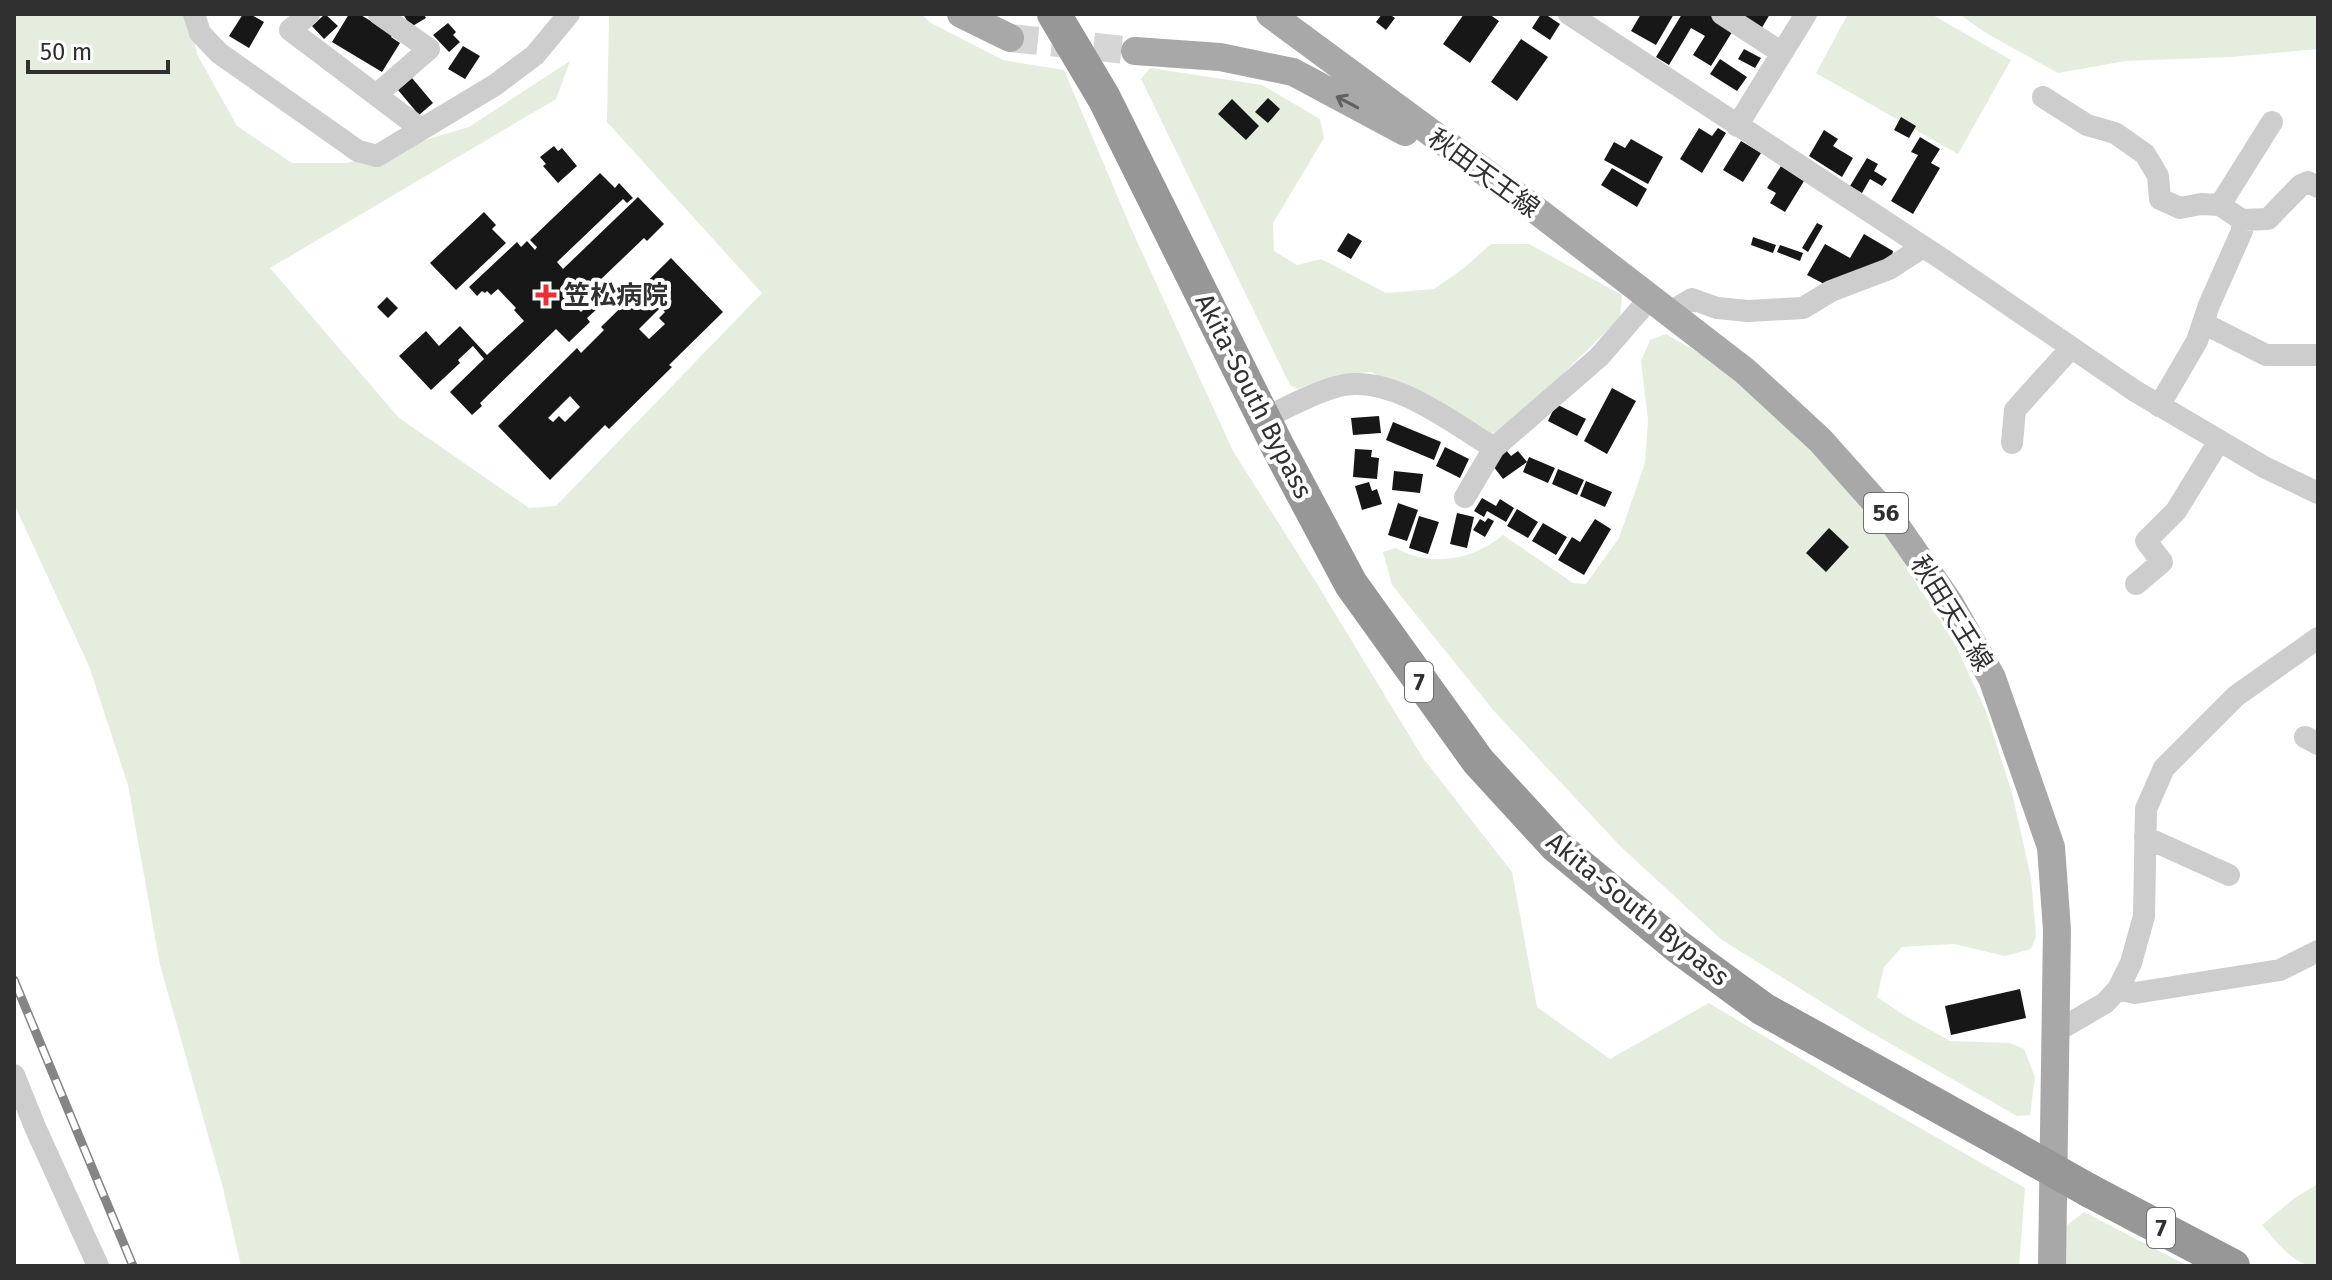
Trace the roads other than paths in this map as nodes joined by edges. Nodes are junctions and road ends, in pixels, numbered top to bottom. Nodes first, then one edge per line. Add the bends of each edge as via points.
1 (194, 14) edge
2 (309, 14) edge
3 (379, 14) edge
4 (569, 14) edge
5 (961, 14) edge
6 (1054, 14) edge
7 (1073, 14) edge
8 (1270, 14) edge
9 (1722, 14) edge
10 (1806, 14) edge
11 (1571, 15) edge
12 (1010, 38) tunnel mouth
13 (1135, 51) tunnel mouth
14 (1782, 53) junction
15 (376, 95) junction
16 (2043, 97) dead end
17 (1104, 98) junction
18 (2272, 122) dead end
19 (1737, 126) junction
20 (421, 129) junction
21 (1490, 178) junction
22 (2318, 187) edge
23 (2220, 205) junction
24 (2242, 220) junction
25 (1923, 247) junction
26 (1660, 304) junction
27 (2203, 323) junction
28 (2071, 348) junction
29 (2318, 355) edge
30 (2159, 406) junction
31 (1264, 419) junction
32 (2219, 441) junction
33 (2012, 443) dead end
34 (1494, 448) junction
35 (2318, 493) edge
36 (1465, 497) dead end
37 (2136, 584) dead end
38 (2318, 638) edge
39 (2145, 837) junction
40 (2229, 875) dead end
41 (2318, 951) edge
42 (2118, 989) junction
43 (2057, 1031) junction
44 (14, 1075) edge
45 (98, 1266) edge
46 (2052, 1266) edge
47 (2233, 1266) edge

1 - 20 street via 200,33 219,53 358,151 377,156
2 - 15 street via 290,30
3 - 15 street via 429,49
4 - 20 street via 535,55
5 - 12 main road
6 - 17 highway, Akita-South Bypass / 7
7 - 17 highway
8 - 21 main road, 秋田天王線 / 56
9 - 14 street
10 - 14 street
11 - 19 street
21 -> 13 main road via 1293,72 1220,57
14 - 19 street
15 - 20 street
16 - 23 street via 2145,154 2158,176 2160,199 2180,208
17 - 31 highway, Akita-South Bypass / 7
18 - 23 street
19 - 25 street
21 - 26 main road, 秋田天王線 / 56
22 - 24 street via 2301,185 2268,219
23 - 24 street
24 - 27 street
25 - 26 street via 1889,269 1803,308 1748,311 1692,299
25 - 28 street
26 - 34 street
26 - 43 main road, 秋田天王線 / 56 via 1809,430 1894,523 1950,604 1992,678 2051,847
27 - 29 street via 2266,355
27 - 30 street
28 - 30 street
28 - 33 street via 2015,410
30 - 32 street
31 - 34 street via 1344,385 1373,385 1408,396
31 - 47 highway, Akita-South Bypass / 7, bridge via 1351,584 1478,761 1556,846 1763,1009
32 - 35 street
32 - 37 street via 2176,511 2146,541 2162,562
34 - 36 street
38 - 39 street via 2236,696 2164,768 2146,809
39 - 40 street
39 - 42 street via 2144,916
41 - 42 street via 2280,970 2135,993
42 - 43 street via 2105,1003
43 - 46 main road, 秋田天王線 / 56
44 - 45 street

